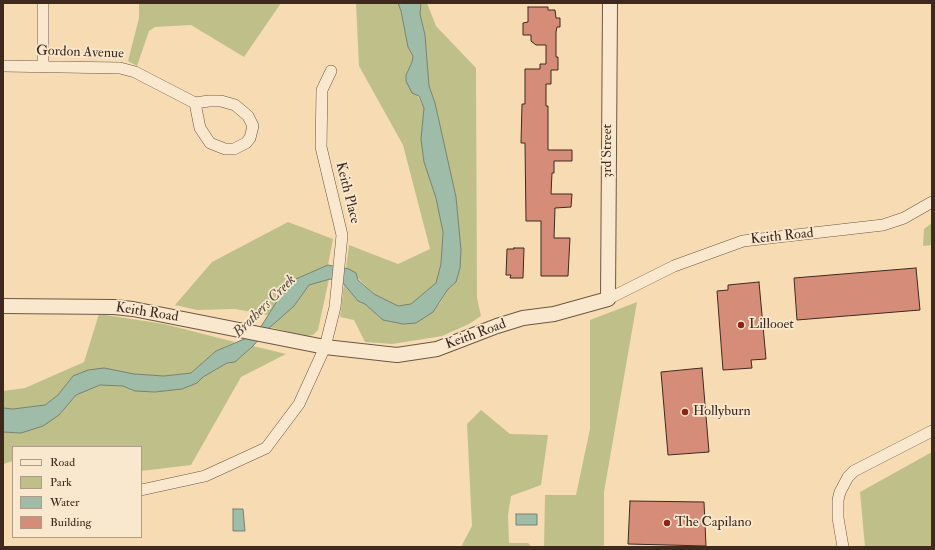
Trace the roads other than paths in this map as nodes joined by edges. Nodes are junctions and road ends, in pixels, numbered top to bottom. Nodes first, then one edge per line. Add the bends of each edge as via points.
1 (43, 3) edge
2 (610, 3) edge
3 (3, 66) edge
4 (43, 66) junction
5 (331, 71) dead end
6 (195, 103) junction
7 (932, 202) edge
8 (608, 300) junction
9 (3, 306) edge
10 (325, 347) junction
11 (932, 431) edge
12 (142, 490) edge
13 (843, 547) edge

1 - 4 street
2 - 8 street, 3rd Street
3 - 4 street, Gordon Avenue
4 - 6 street, Gordon Avenue via 120,68 135,72
5 - 10 street, Keith Place via 322,90 321,147 342,235 335,307
6 - 6 street via 200,128 210,143 217,148 234,149 250,138 252,126 242,110 221,101
7 - 8 street, Keith Road via 904,218 883,225 743,241 674,266
8 - 10 street, Keith Road via 554,314 523,318 437,349 397,356
9 - 10 street, Keith Road via 114,307 205,322
10 - 12 street, Keith Place via 299,404 266,448 205,476
11 - 13 street via 854,471 848,477 838,500

